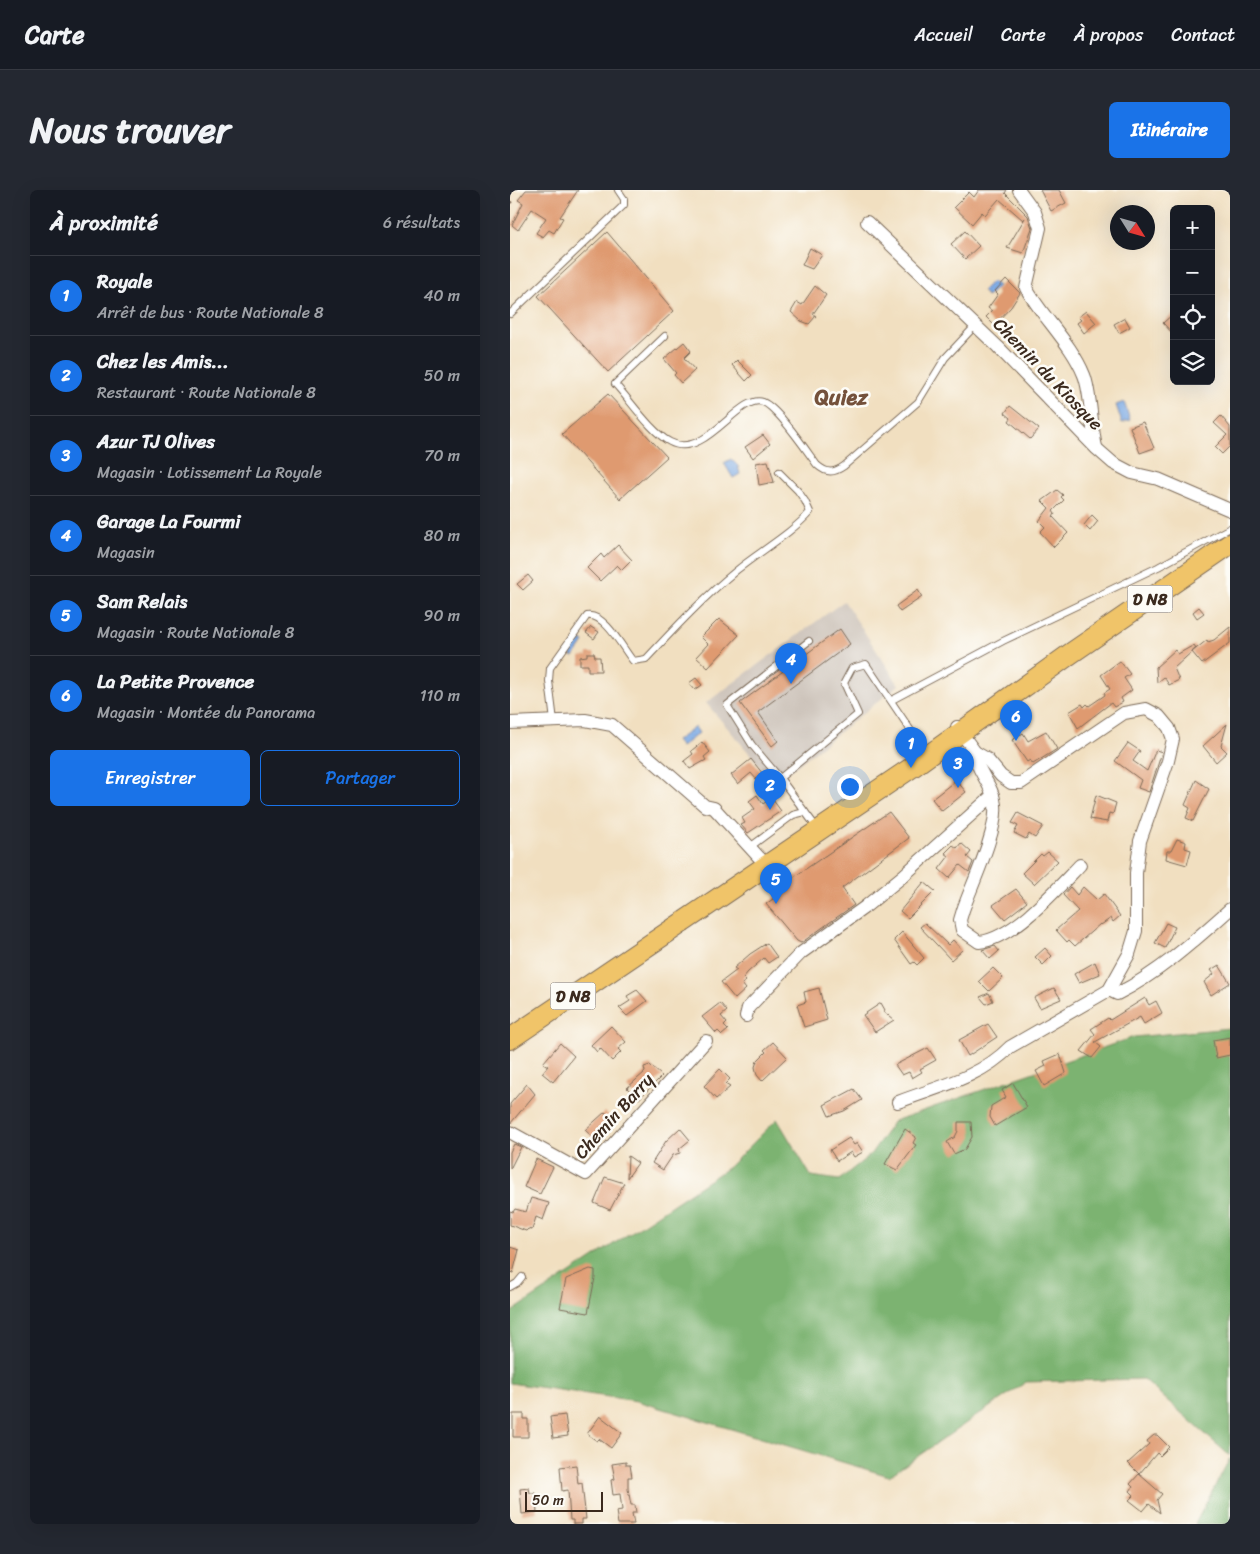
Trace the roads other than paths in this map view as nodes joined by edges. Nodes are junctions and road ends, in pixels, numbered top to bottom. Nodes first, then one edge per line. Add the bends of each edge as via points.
1 (618, 190) edge
2 (1019, 190) edge
3 (867, 222) dead end
4 (510, 314) edge
5 (976, 326) junction
6 (665, 336) dead end
7 (1097, 449) junction
8 (778, 472) dead end
9 (1230, 510) edge
10 (1230, 528) edge
11 (1230, 544) edge
12 (809, 641) dead end
13 (892, 700) junction
14 (554, 721) junction
15 (510, 723) edge
16 (959, 729) junction
17 (926, 752) junction
18 (975, 752) junction
19 (780, 778) junction
20 (993, 795) junction
21 (812, 822) junction
22 (760, 857) junction
23 (1080, 865) dead end
24 (1230, 909) edge
25 (1110, 990) junction
26 (746, 1016) dead end
27 (510, 1040) edge
28 (706, 1040) dead end
29 (898, 1102) dead end
30 (510, 1132) edge
31 (522, 1277) dead end
32 (510, 1287) edge

1 - 4 lane via 624,205
2 - 7 street via 1035,212 1040,228 1026,288 1076,358 1085,377
3 - 5 street, Chemin du Kiosque
5 - 6 lane via 945,358 918,402 844,466 832,472 817,465 779,416 761,401 755,400 746,405 706,437 686,446 660,435 615,384
5 - 7 street, Chemin du Kiosque
7 - 9 street, Chemin du Kiosque via 1132,473 1158,479
8 - 14 lane via 805,501 810,512 803,520 719,585 646,659 633,661 603,622 586,616 550,668
10 - 13 lane
11 - 16 main road, D N8
12 - 19 lane via 727,705 752,746
13 - 17 lane
13 - 19 lane via 866,664 852,668 844,683 858,714
14 - 15 street
14 - 22 street via 585,720 612,725 705,806 714,808
16 - 17 main road, D N8
16 - 18 street
17 - 21 main road, D N8
18 - 20 street via 976,763 990,784
18 - 25 street via 987,759 1011,783 1021,783 1124,713 1146,709 1159,716 1169,728 1173,739 1168,761 1140,840 1136,873 1136,931 1129,954
19 - 21 lane
20 - 23 street via 994,823 960,920 962,930 969,937 979,942 990,941 1033,913
20 - 26 street via 904,876 801,953 748,1008
21 - 22 main road, D N8
22 - 27 main road, D N8 via 636,953
24 - 25 street via 1166,964 1117,994
25 - 29 street via 1010,1047 977,1073
28 - 30 street, Chemin Barry via 586,1174
31 - 32 lane

